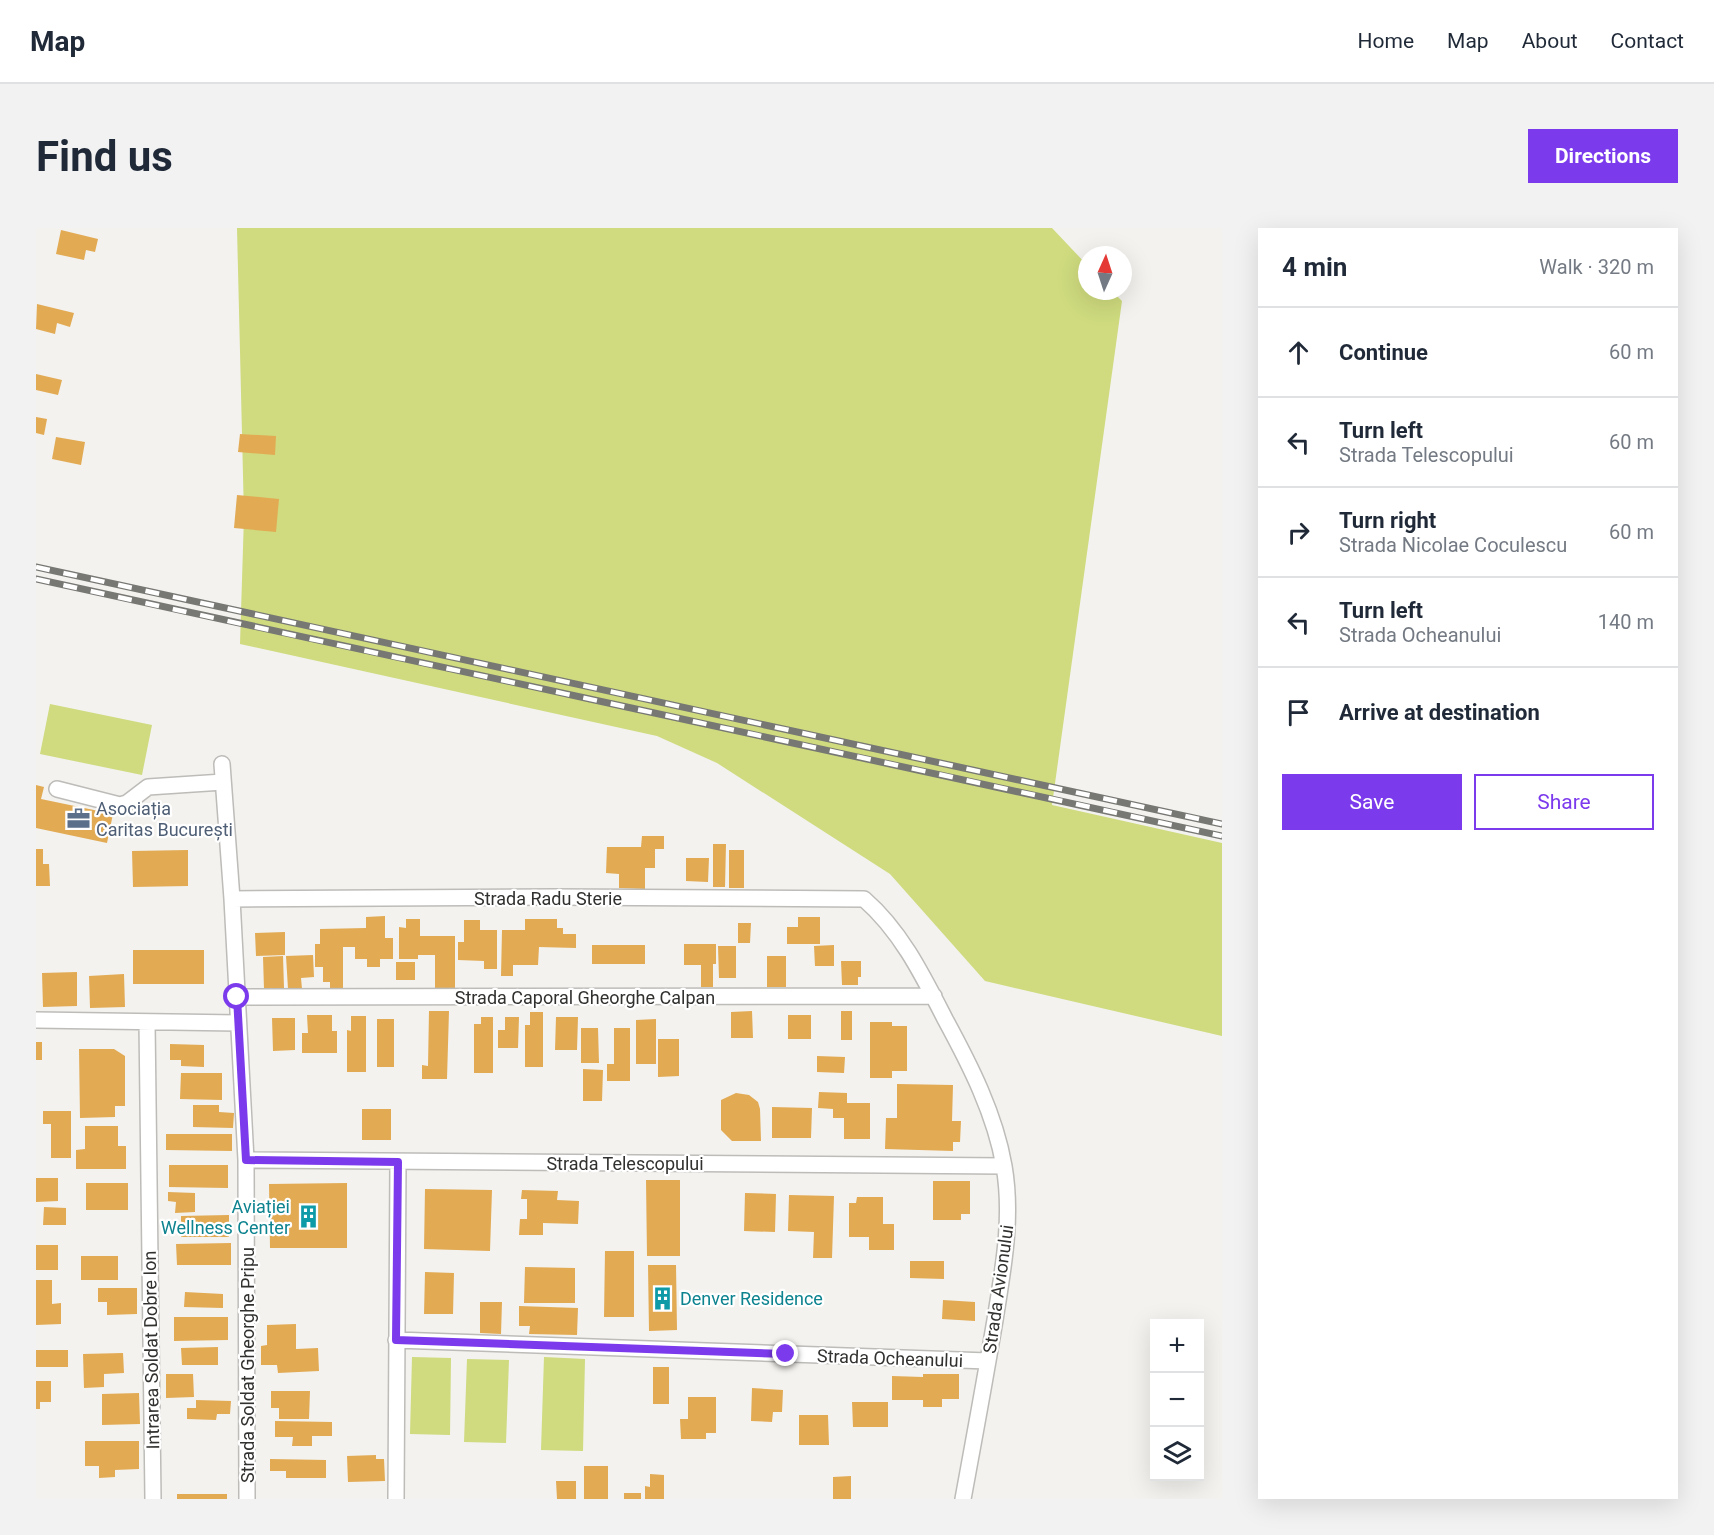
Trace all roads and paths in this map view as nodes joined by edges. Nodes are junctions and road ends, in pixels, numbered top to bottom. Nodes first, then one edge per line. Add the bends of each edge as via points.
1 (222, 764) dead end
2 (223, 782) junction
3 (57, 789) dead end
4 (232, 899) junction
5 (864, 899) joint
6 (934, 996) junction
7 (237, 997) junction
8 (36, 1020) edge
9 (147, 1022) junction
10 (238, 1023) junction
11 (246, 1160) junction
12 (398, 1162) junction
13 (1004, 1166) junction
14 (396, 1340) junction
15 (988, 1362) junction
16 (153, 1499) edge
17 (247, 1499) edge
18 (396, 1499) edge
19 (963, 1499) edge

1 - 2 street, Strada Soldat Gheorghe Pripu
2 - 3 street via 148,787 120,805
2 - 4 street, Strada Soldat Gheorghe Pripu
4 - 5 street, Strada Radu Sterie
4 - 7 street, Strada Soldat Gheorghe Pripu
5 - 6 street, Strada Avionului via 883,915
6 - 7 street, Strada Caporal Gheorghe Calpan
6 - 13 street, Strada Avionului via 972,1071 993,1122
7 - 10 street, Strada Soldat Gheorghe Pripu
8 - 9 street
9 - 10 street
9 - 16 street, Intrarea Soldat Dobre Ion
10 - 11 street, Strada Soldat Gheorghe Pripu
11 - 12 street, Strada Telescopului
11 - 17 street, Strada Soldat Gheorghe Pripu
12 - 13 street, Strada Telescopului
12 - 14 street
13 - 15 street, Strada Avionului via 1008,1201 1005,1260
14 - 15 street, Strada Ocheanului
14 - 18 street
15 - 19 street, Strada Avionului

